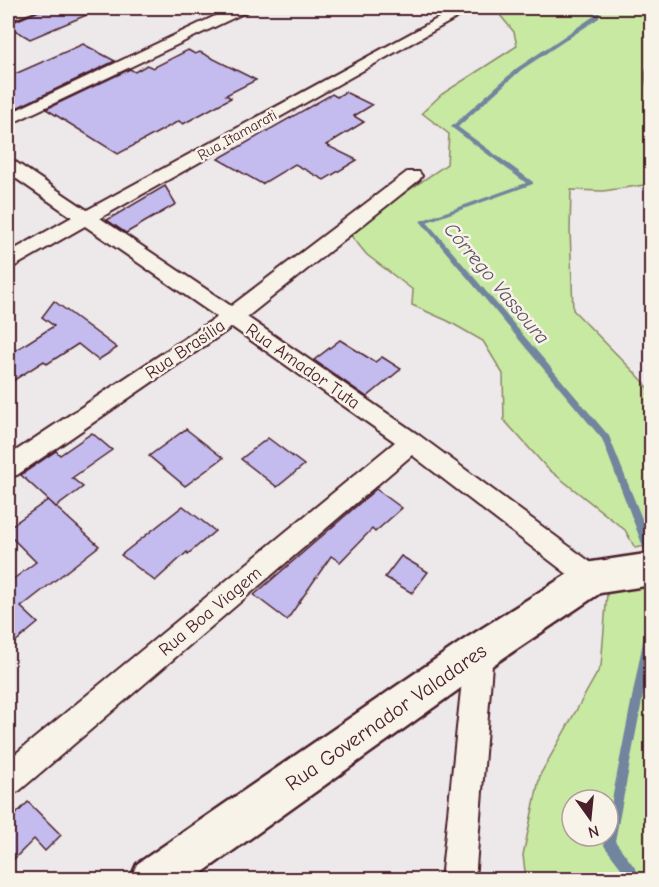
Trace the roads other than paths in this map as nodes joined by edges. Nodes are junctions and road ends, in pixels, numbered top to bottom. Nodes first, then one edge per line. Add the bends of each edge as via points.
1 (30, 8) edge
2 (243, 8) edge
3 (467, 8) edge
4 (8, 17) edge
5 (8, 120) edge
6 (8, 165) edge
7 (413, 176) dead end
8 (86, 217) junction
9 (8, 261) edge
10 (232, 317) junction
11 (412, 442) junction
12 (8, 468) edge
13 (624, 573) edge
14 (479, 652) junction
15 (8, 780) edge
16 (153, 879) edge
17 (458, 879) edge

1 - 4 street
2 - 5 street
3 - 8 street, Rua Itamarati
6 - 8 street, Rua Amador Tuta
7 - 10 street, Rua Brasília
8 - 9 street, Rua Itamarati
8 - 10 street, Rua Amador Tuta
10 - 11 street, Rua Amador Tuta
10 - 12 street, Rua Brasília
11 - 13 street, Rua Amador Tuta
11 - 15 street, Rua Boa Viagem
13 - 14 street, Rua Governador Valadares
14 - 16 street, Rua Governador Valadares
14 - 17 street

